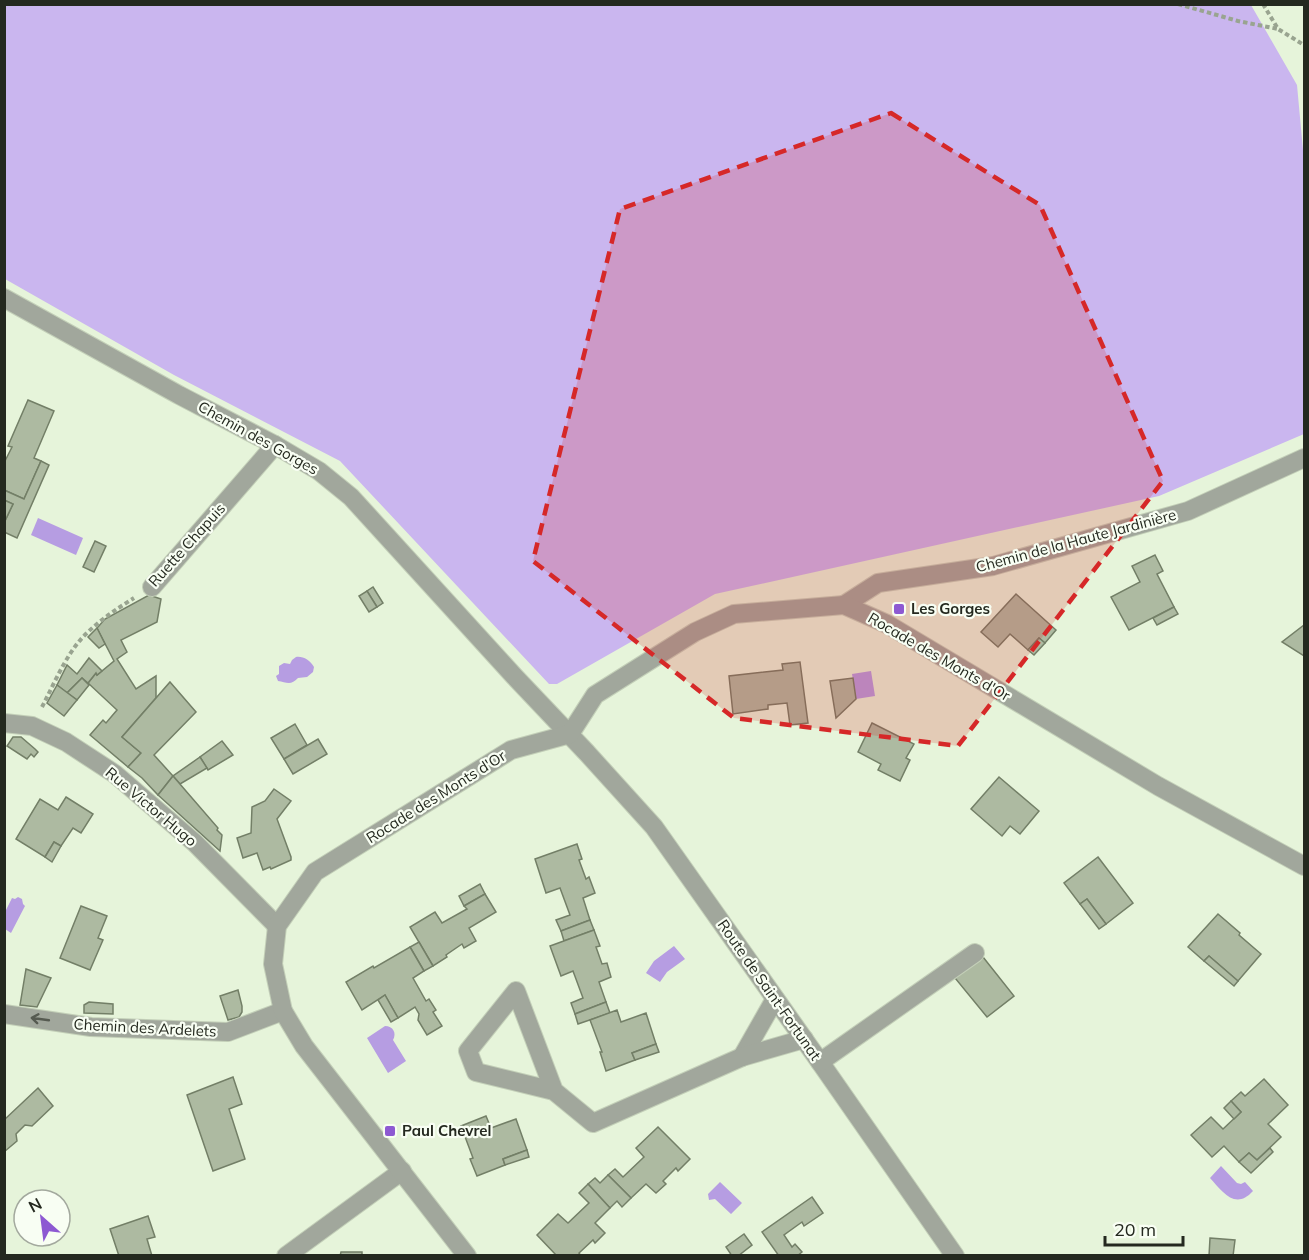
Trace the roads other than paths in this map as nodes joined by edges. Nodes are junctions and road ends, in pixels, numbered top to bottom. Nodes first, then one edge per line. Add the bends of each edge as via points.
1 (4, 298) edge
2 (275, 445) junction
3 (1305, 458) edge
4 (152, 587) road end
5 (844, 605) junction
6 (4, 723) edge
7 (570, 734) junction
8 (1305, 866) edge
9 (277, 926) junction
10 (975, 953) dead end
11 (775, 999) junction
12 (283, 1011) junction
13 (4, 1014) edge
14 (804, 1039) junction
15 (742, 1057) junction
16 (820, 1062) junction
17 (554, 1091) junction
18 (402, 1171) junction
19 (286, 1256) edge
20 (467, 1256) edge
21 (955, 1256) edge

1 - 2 street, Chemin des Gorges
2 - 4 street, Ruette Chapuis
2 - 7 street, Chemin des Gorges via 319,471 351,497
3 - 5 street, Chemin de la Haute Jardinière via 1188,512 993,566 878,583
5 - 7 street, Rocade des Monts d'Or via 734,614 695,632 595,695
5 - 8 street, Rocade des Monts d'Or via 887,624 1158,786
6 - 9 street, Rue Victor Hugo via 32,726 66,742 115,774 195,843
7 - 9 street, Rocade des Monts d'Or via 512,750 315,872
7 - 11 street, Route de Saint-Fortunat via 654,827
9 - 12 street, Rocade des Monts d'Or via 273,964
10 - 16 street
11 - 14 street, Route de Saint-Fortunat
11 - 15 street
12 -> 13 street, Chemin des Ardelets via 228,1032 91,1027
12 - 18 street, Rocade des Monts d'Or via 304,1046
14 - 15 street
14 - 16 street, Route de Saint-Fortunat
15 - 17 street via 593,1123
16 - 21 street, Route de Saint-Fortunat
17 - 17 street via 476,1072 468,1051 516,991
18 - 19 street
18 - 20 street, Rocade des Monts d'Or

